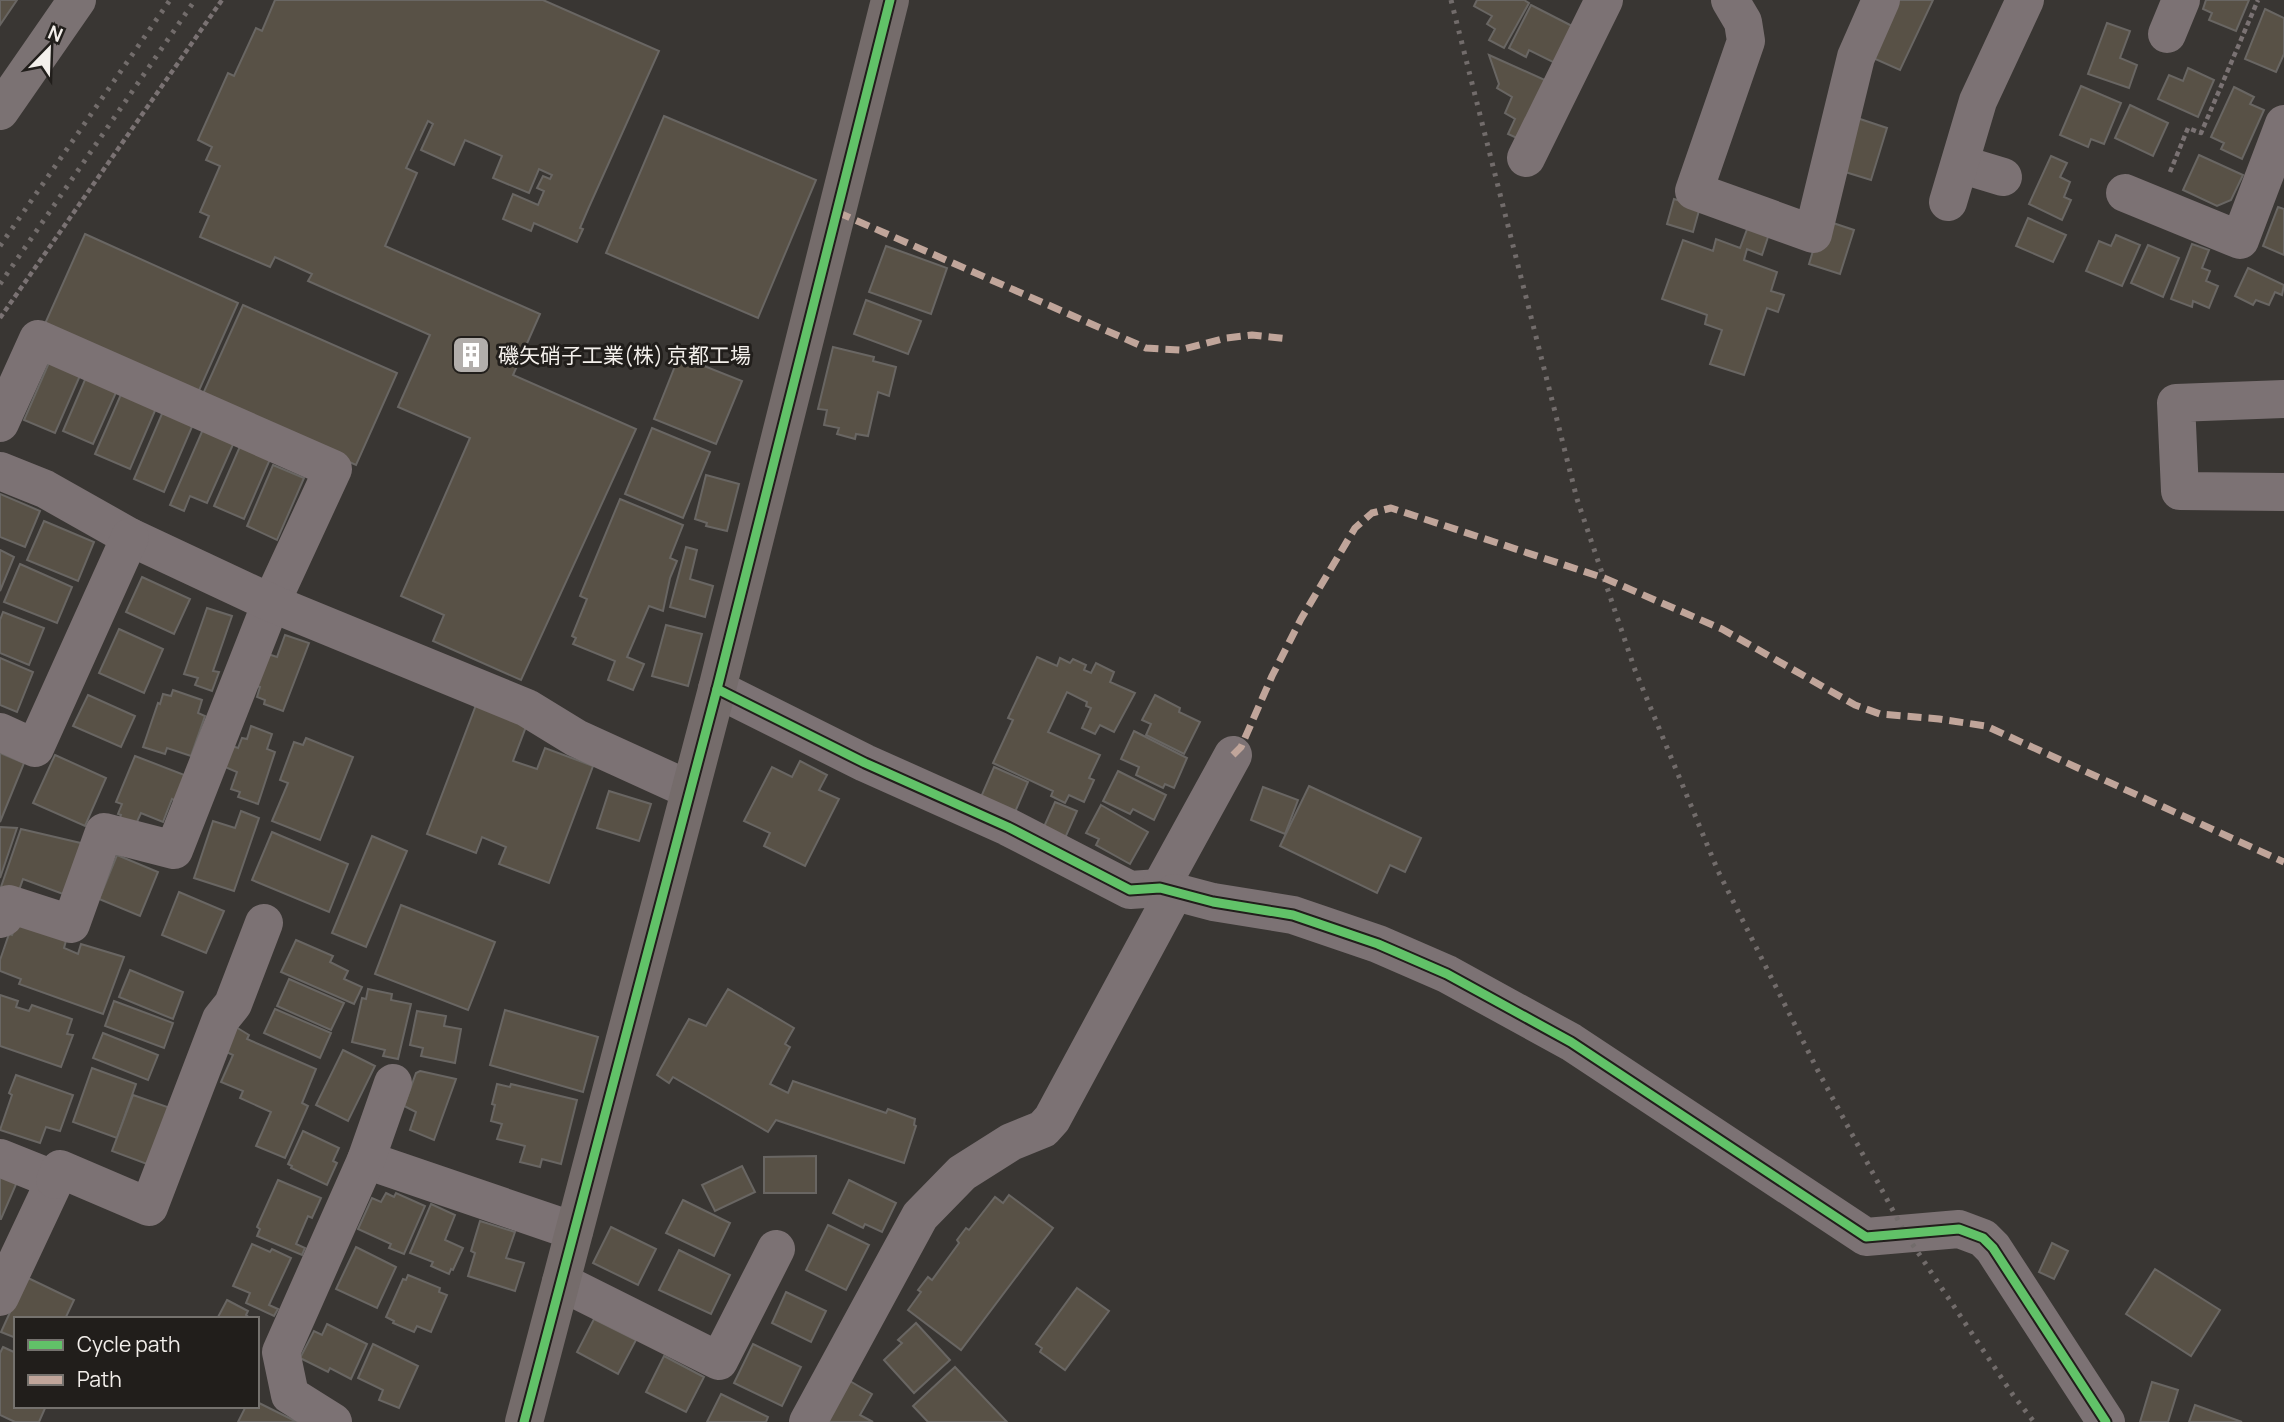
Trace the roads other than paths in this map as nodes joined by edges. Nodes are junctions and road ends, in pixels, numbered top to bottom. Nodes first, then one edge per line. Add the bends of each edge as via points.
1 (77, 0) edge
2 (890, 0) edge
3 (1604, 0) edge
4 (1730, 0) edge
5 (1881, 0) edge
6 (2025, 0) edge
7 (0, 111) edge
8 (2284, 124) edge
9 (1526, 158) dead end
10 (1960, 164) junction
11 (2276, 167) edge
12 (2003, 177) dead end
13 (2140, 200) road end
14 (1948, 202) dead end
15 (2284, 399) edge
16 (0, 423) edge
17 (0, 471) edge
18 (2284, 492) edge
19 (130, 537) junction
20 (271, 603) junction
21 (717, 689) junction
22 (0, 732) edge
23 (1233, 755) dead end
24 (690, 790) junction
25 (1167, 891) junction
26 (0, 919) edge
27 (264, 923) dead end
28 (393, 1083) dead end
29 (0, 1158) edge
30 (366, 1160) junction
31 (55, 1180) junction
32 (574, 1231) junction
33 (776, 1249) dead end
34 (561, 1282) junction
35 (0, 1297) edge
36 (333, 1422) edge
37 (524, 1422) edge
38 (808, 1422) edge
39 (2106, 1422) edge

1 - 7 main road
2 - 21 street
3 - 9 street
4 - 5 street via 1743,22 1745,41 1693,191 1813,234 1856,57
6 - 10 street via 1978,101
8 - 11 street
10 - 12 street
10 - 14 street
11 - 13 street via 2240,240
15 - 18 street via 2176,403 2180,491
16 - 20 street via 38,338 333,468
17 - 19 street via 45,489
19 - 20 street
19 - 22 street via 35,748
20 - 24 street via 527,708 576,738
20 - 26 street via 174,850 104,832 71,924 9,904
21 - 24 street
21 - 25 street via 1130,890
23 - 25 street
24 - 32 street
25 - 38 street via 1052,1119 1043,1129 1011,1142 962,1173 920,1216
25 - 39 street via 1293,915 1447,974 1571,1042 1866,1237 1959,1229 1983,1238
27 - 31 street via 233,1004 221,1019 149,1208 60,1169
28 - 30 street
29 - 31 street
30 - 32 street
30 - 36 street via 281,1352 290,1395
31 - 35 street
32 - 34 street
33 - 34 street via 719,1361
34 - 37 street

